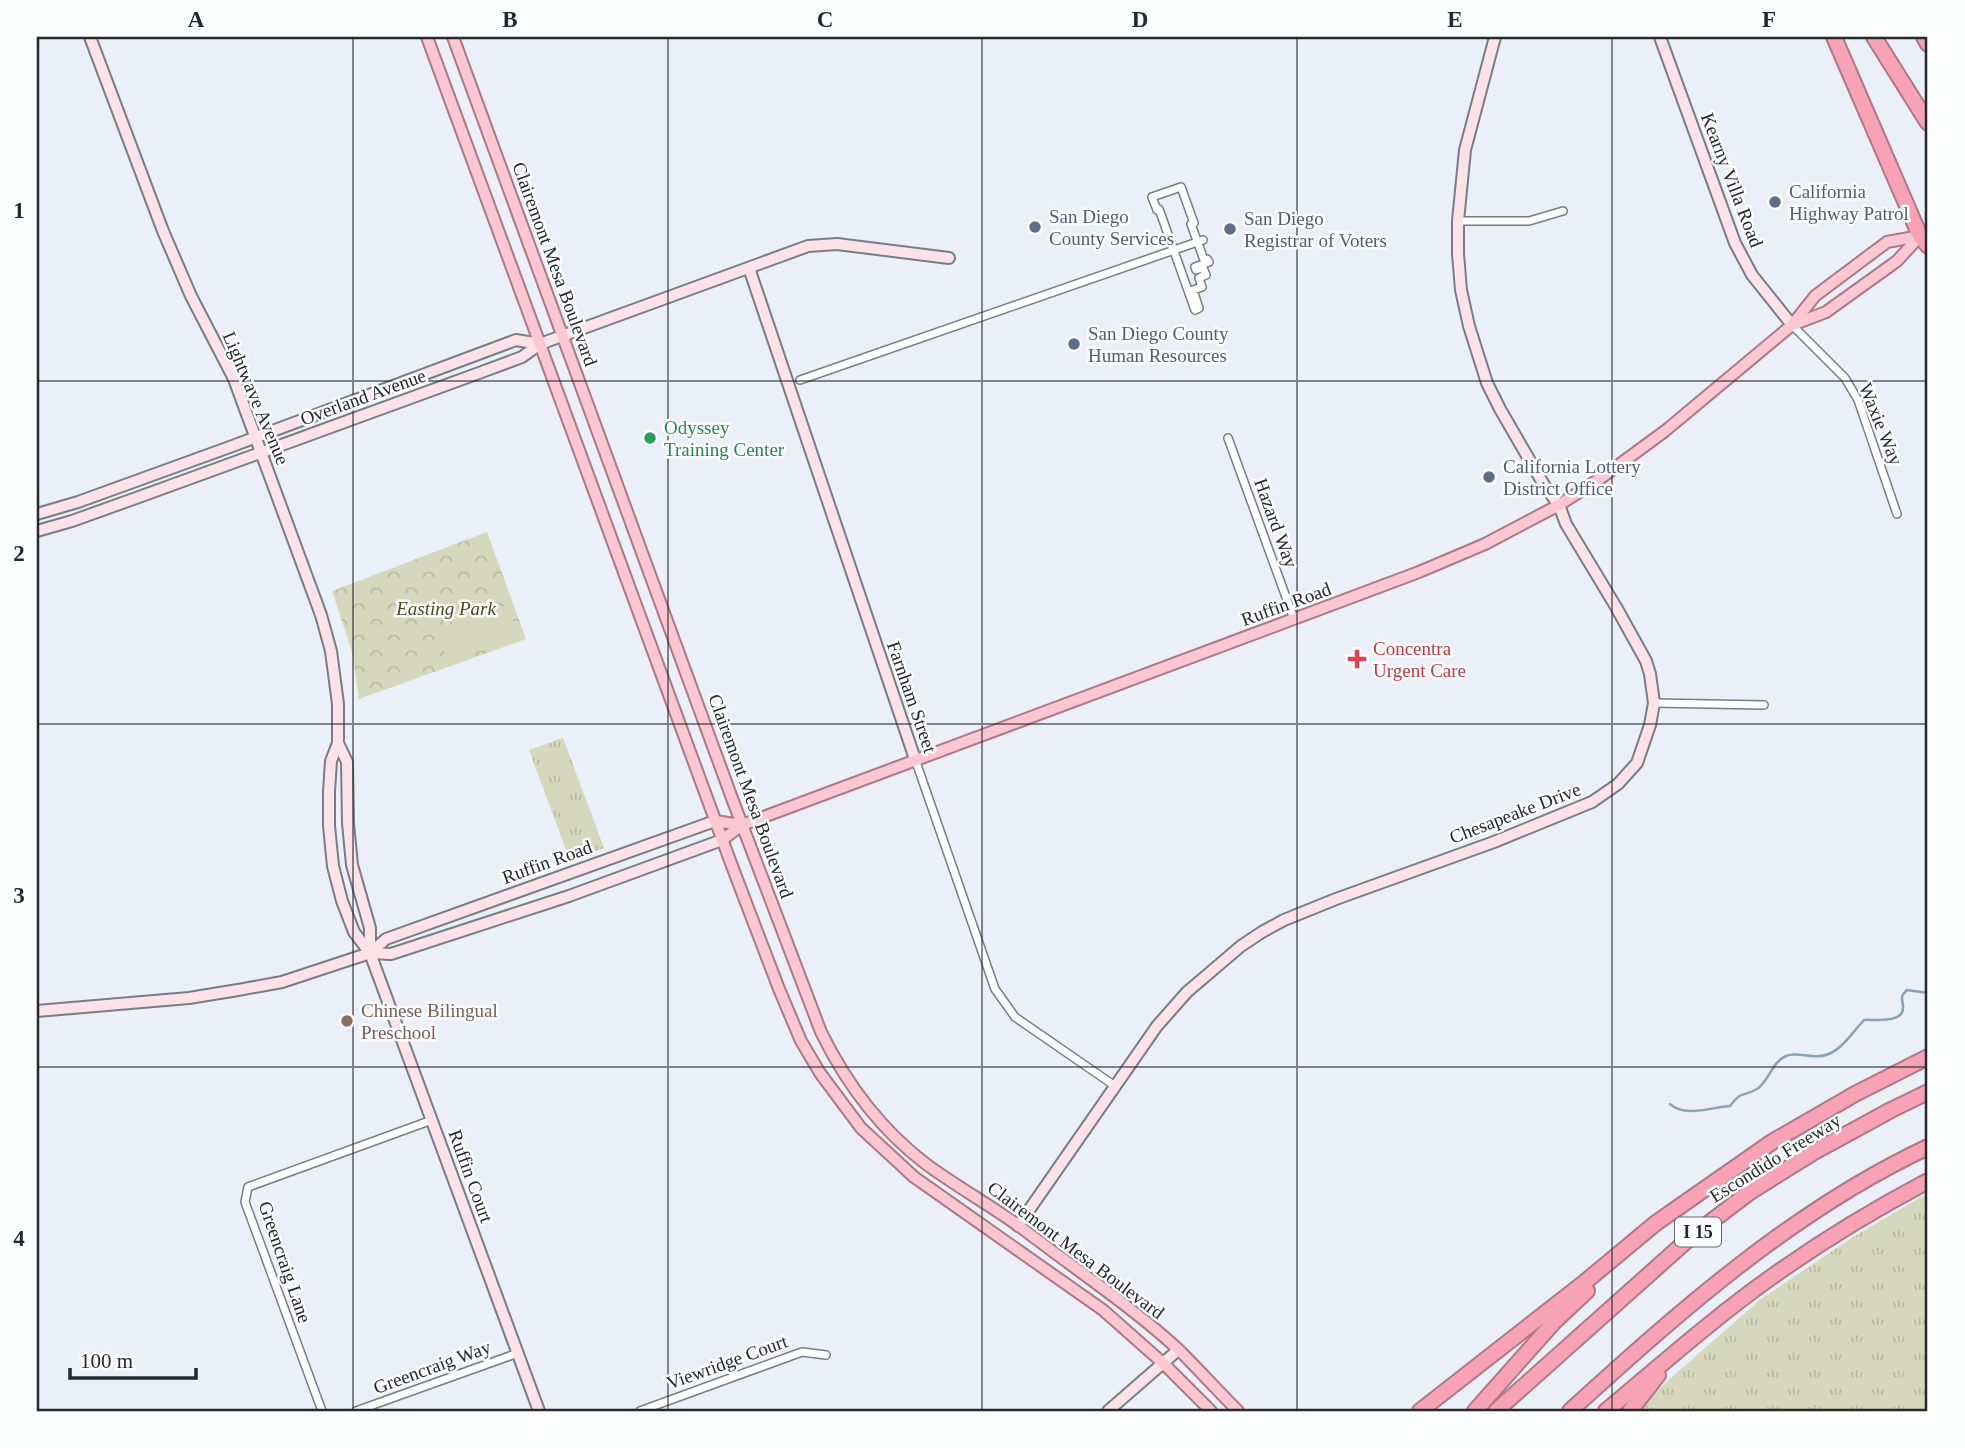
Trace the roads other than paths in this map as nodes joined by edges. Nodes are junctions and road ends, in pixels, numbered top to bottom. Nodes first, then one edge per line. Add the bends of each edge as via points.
1 (90, 37) edge
2 (427, 37) edge
3 (453, 37) edge
4 (1495, 37) edge
5 (1660, 37) edge
6 (1834, 37) edge
7 (1874, 37) edge
8 (1924, 37) edge
9 (1928, 44) edge
10 (1928, 124) edge
11 (1563, 211) dead end
12 (1458, 221) junction
13 (1926, 238) edge
14 (1201, 241) junction
15 (1174, 251) junction
16 (949, 258) dead end
17 (749, 268) junction
18 (1792, 325) junction
19 (562, 337) junction
20 (540, 345) junction
21 (800, 380) dead end
22 (256, 438) junction
23 (1228, 438) dead end
24 (261, 453) junction
25 (1559, 505) junction
26 (1897, 513) dead end
27 (37, 514) edge
28 (37, 531) edge
29 (1294, 619) junction
30 (1654, 703) junction
31 (1764, 705) dead end
32 (338, 743) junction
33 (915, 759) junction
34 (715, 821) junction
35 (742, 825) junction
36 (722, 840) junction
37 (370, 953) junction
38 (37, 1011) edge
39 (1928, 1057) edge
40 (1115, 1086) junction
41 (1928, 1092) edge
42 (432, 1120) junction
43 (1928, 1147) edge
44 (1928, 1181) edge
45 (1687, 1201) junction
46 (1018, 1226) junction
47 (1178, 1350) junction
48 (1676, 1352) junction
49 (518, 1353) junction
50 (826, 1355) dead end
51 (1164, 1364) junction
52 (322, 1411) edge
53 (356, 1411) edge
54 (539, 1411) edge
55 (640, 1411) edge
56 (1108, 1411) edge
57 (1211, 1411) edge
58 (1238, 1411) edge
59 (1420, 1411) edge
60 (1475, 1411) edge
61 (1496, 1411) edge
62 (1570, 1411) edge
63 (1606, 1411) edge
64 (1630, 1411) edge

1 - 22 street, Lightwave Avenue via 163,231 234,379
2 - 20 main road, Clairemont Mesa Boulevard
3 - 19 main road, Clairemont Mesa Boulevard
4 - 12 street, Chesapeake Drive via 1465,150
5 - 18 street, Kearny Villa Road via 1735,243 1752,275
6 - 13 highway
7 - 10 highway
8 - 9 highway
11 - 12 street via 1529,221
12 - 25 street, Chesapeake Drive via 1461,290 1487,383
13 - 18 main road via 1826,312
13 - 18 main road via 1887,242 1815,296
14 - 15 street
14 - 15 street via 1181,187 1152,197
14 - 15 street via 1204,260 1209,262 1195,267 1203,268 1206,275 1199,278 1202,287 1193,290 1199,308 1195,310
15 - 21 street
16 - 17 street, Overland Avenue via 821,244
17 - 19 street, Overland Avenue
17 - 33 street, Farnham Street
18 - 25 main road, Ruffin Road via 1665,431
18 - 26 street, Waxie Way via 1845,378 1858,400
19 - 20 street, Overland Avenue
19 - 35 main road, Clairemont Mesa Boulevard
20 - 22 street, Overland Avenue via 516,340
20 - 24 street, Overland Avenue via 522,357
20 - 34 main road, Clairemont Mesa Boulevard
22 - 24 street, Lightwave Avenue
22 - 27 street, Overland Avenue
23 - 29 street, Hazard Way
24 - 28 street, Overland Avenue
24 - 32 street, Lightwave Avenue via 331,651
25 - 29 main road, Ruffin Road via 1485,544
25 - 30 street, Chesapeake Drive via 1641,650
29 - 33 main road, Ruffin Road
30 - 31 street
30 - 40 street, Chesapeake Drive via 1637,763 1618,784 1592,802 1513,835 1336,899 1262,932 1187,992
32 - 37 street, Lightwave Avenue via 347,762 352,865 370,928
32 - 37 street, Lightwave Avenue via 331,761 329,792 334,866 354,932
33 - 35 main road, Ruffin Road
33 - 40 street, Farnham Street via 995,989 1015,1017
34 - 35 main road, Ruffin Road
34 - 36 main road, Clairemont Mesa Boulevard
34 - 37 street, Ruffin Road via 386,939
35 - 36 main road, Ruffin Road
35 - 46 main road, Clairemont Mesa Boulevard via 821,1032 848,1081 877,1119 925,1164
36 - 37 street, Ruffin Road via 404,950
36 - 51 main road, Clairemont Mesa Boulevard via 801,1041 861,1128 914,1177 1089,1298
37 - 38 street, Ruffin Road via 253,988
37 - 42 street, Ruffin Court
39 - 45 highway via 1805,1121
40 - 46 street, Chesapeake Drive
41 - 61 highway, Escondido Freeway / I 15 via 1814,1152 1750,1192 1692,1236
42 - 49 street, Ruffin Court
42 - 52 street, Greencraig Lane via 248,1187 245,1202
43 - 62 highway, I 15 via 1834,1198 1747,1259 1670,1320
44 - 48 highway via 1772,1276
45 - 59 highway
45 - 60 highway via 1554,1322
46 - 47 main road, Clairemont Mesa Boulevard
47 - 51 street
47 - 58 main road, Clairemont Mesa Boulevard
48 - 63 highway
48 - 64 highway
49 - 53 street, Greencraig Way
49 - 54 street, Ruffin Court
50 - 55 street, Viewridge Court via 802,1352
51 - 56 street
51 - 57 main road, Clairemont Mesa Boulevard

